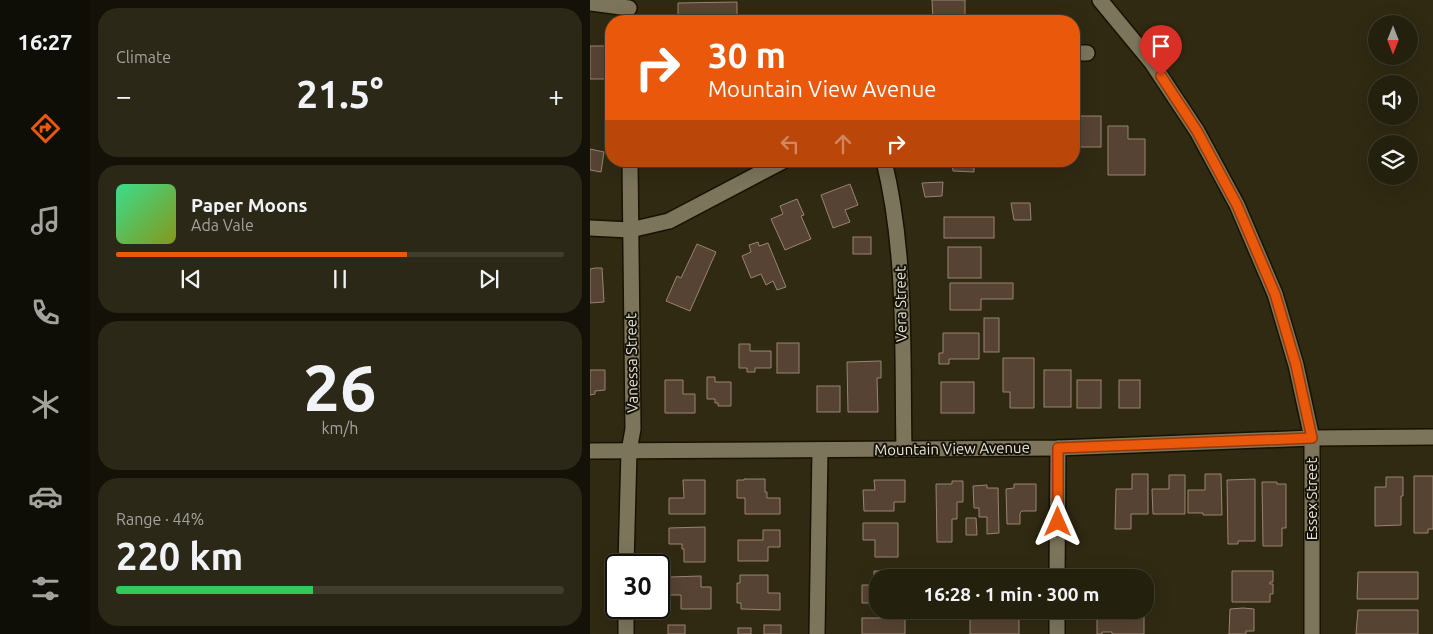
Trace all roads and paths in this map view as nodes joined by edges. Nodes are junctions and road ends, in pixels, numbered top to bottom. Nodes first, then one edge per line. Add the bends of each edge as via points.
1 (1100, 0) edge
2 (590, 3) edge
3 (629, 10) edge
4 (630, 167) edge
5 (772, 167) edge
6 (886, 167) edge
7 (590, 228) edge
8 (630, 230) junction
9 (1433, 437) edge
10 (1312, 438) junction
11 (1058, 448) junction
12 (904, 449) junction
13 (820, 450) junction
14 (590, 451) edge
15 (629, 451) junction
16 (626, 554) edge
17 (1057, 569) edge
18 (626, 619) edge
19 (1057, 619) edge
20 (626, 634) edge
21 (817, 634) edge
22 (1057, 634) edge
23 (1312, 634) edge

1 - 10 street, Essex Street via 1152,62 1197,131 1237,205 1275,294 1296,365
2 - 3 street
4 - 8 street, Vanessa Street
5 - 8 street via 669,221
6 - 12 street, Vera Street via 892,192 901,271
7 - 8 street
8 - 15 street, Vanessa Street via 633,429
9 - 10 street, Mountain View Avenue
10 - 11 street, Mountain View Avenue
10 - 23 street, Essex Street
11 - 12 street, Mountain View Avenue
11 - 17 street
12 - 13 street, Mountain View Avenue
13 - 15 street, Mountain View Avenue
13 - 21 street
14 - 15 street, Mountain View Avenue
15 - 16 street, Vanessa Street
18 - 20 street
19 - 22 street

